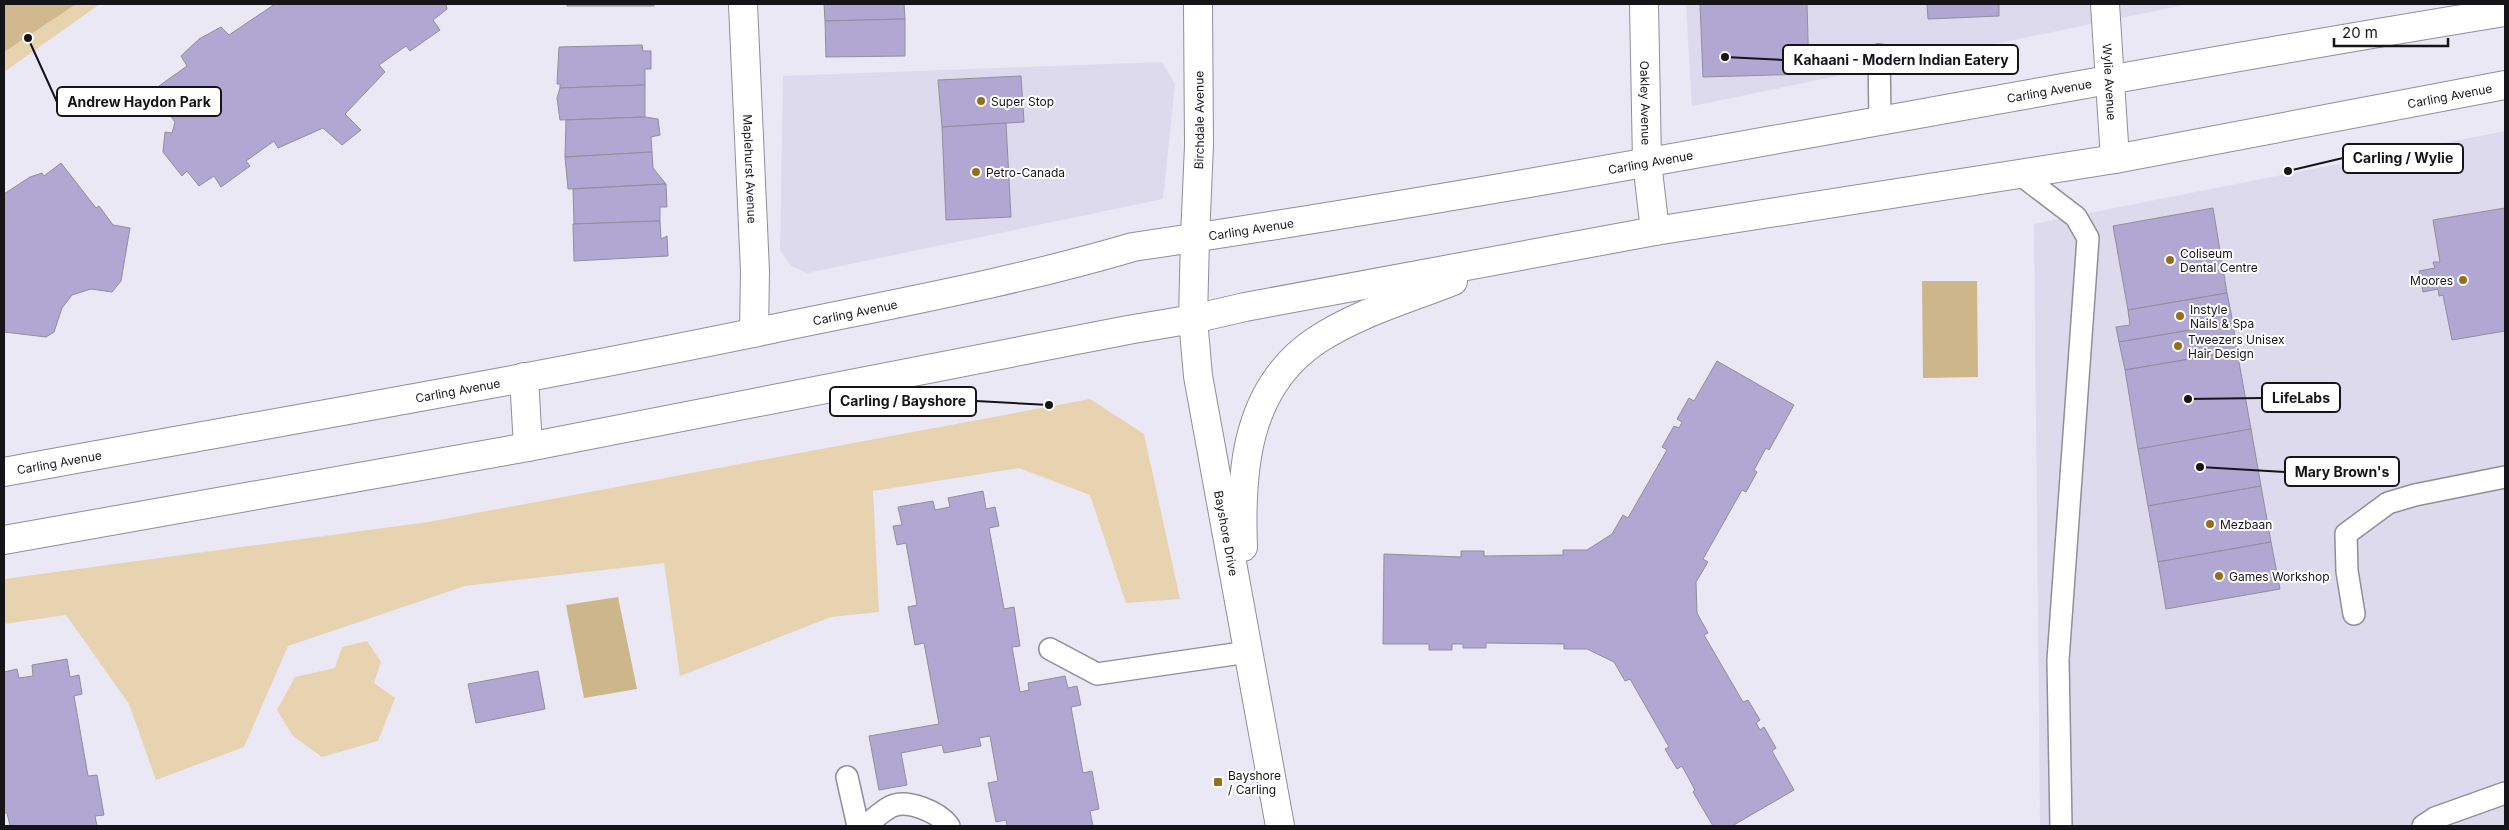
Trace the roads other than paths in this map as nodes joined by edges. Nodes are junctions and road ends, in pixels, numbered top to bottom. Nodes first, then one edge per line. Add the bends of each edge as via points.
1 (743, 4) edge
2 (1198, 4) edge
3 (1644, 4) edge
4 (2104, 4) edge
5 (2505, 12) edge
6 (1878, 55) dead end
7 (2110, 78) junction
8 (2505, 85) edge
9 (1880, 119) junction
10 (2115, 159) junction
11 (1647, 162) junction
12 (2021, 175) junction
13 (1655, 231) junction
14 (1195, 238) junction
15 (1508, 258) junction
16 (1193, 320) junction
17 (754, 333) junction
18 (524, 377) junction
19 (528, 446) junction
20 (4, 472) edge
21 (2505, 477) edge
22 (4, 540) edge
23 (2354, 614) dead end
24 (1247, 647) junction
25 (1050, 650) dead end
26 (847, 777) dead end
27 (2505, 793) edge
28 (858, 826) edge
29 (865, 826) edge
30 (949, 826) edge
31 (1280, 826) edge
32 (2061, 826) edge
33 (2423, 826) edge

1 - 17 main road, Maplehurst Avenue via 755,272
2 - 14 main road, Birchdale Avenue via 1199,144
3 - 11 main road, Oakley Avenue
4 - 7 main road, Wylie Avenue
5 - 7 main road, Carling Avenue
6 - 9 lane
7 - 9 main road, Carling Avenue
7 - 10 main road, Wylie Avenue
8 - 10 main road, Carling Avenue
9 - 11 main road, Carling Avenue
10 - 12 main road, Carling Avenue
11 - 13 main road, Oakley Avenue
11 - 14 main road, Carling Avenue
12 - 13 main road, Carling Avenue
12 - 32 lane via 2076,217 2088,238 2058,660
13 - 15 main road, Carling Avenue
14 - 16 main road, Bayshore Drive
14 - 17 main road, Carling Avenue via 1133,247 1080,262
15 - 16 main road, Carling Avenue via 1245,307
15 - 24 main road via 1350,322 1316,340 1275,382 1261,406 1251,436 1241,493
16 - 19 main road, Carling Avenue
16 - 24 main road, Bayshore Drive via 1198,376
17 - 18 main road, Carling Avenue
18 - 19 main road
18 - 20 main road, Carling Avenue
19 - 22 main road, Carling Avenue
21 - 23 lane via 2388,503 2346,534 2347,571
24 - 25 lane via 1097,674
24 - 31 main road, Bayshore Drive
26 - 28 lane
27 - 33 lane via 2435,818
29 - 30 lane via 891,806 922,806

